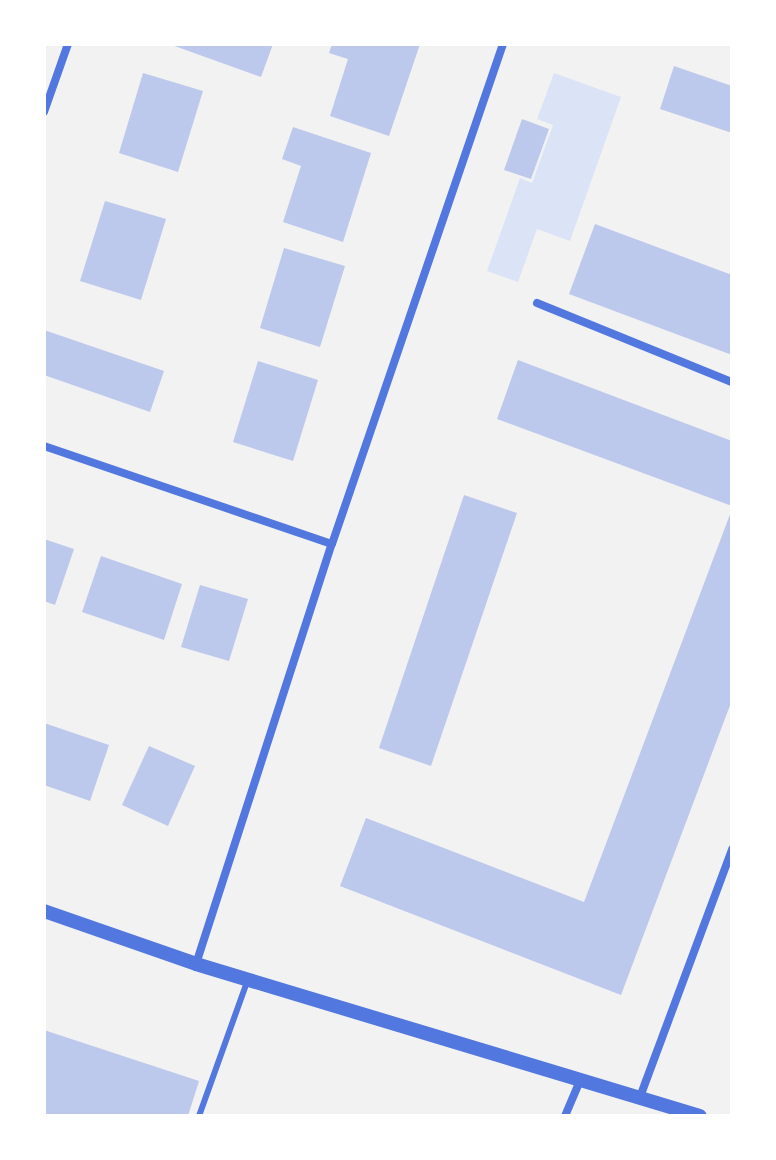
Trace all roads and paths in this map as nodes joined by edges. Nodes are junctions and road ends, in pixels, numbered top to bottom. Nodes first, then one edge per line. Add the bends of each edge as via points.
1 (68, 44) edge
2 (503, 44) edge
3 (44, 112) edge
4 (537, 303) dead end
5 (732, 382) edge
6 (44, 446) edge
7 (332, 544) junction
8 (732, 849) edge
9 (44, 911) edge
10 (196, 964) junction
11 (248, 979) junction
12 (580, 1079) junction
13 (640, 1097) junction
14 (199, 1116) edge
15 (565, 1116) edge
16 (700, 1116) edge

1 - 3 street
2 - 7 street
4 - 5 street
6 - 7 street
7 - 10 street
8 - 13 street
9 - 10 street
10 - 11 street
11 - 12 street
11 - 14 lane
12 - 13 street
12 - 15 street
13 - 16 street

